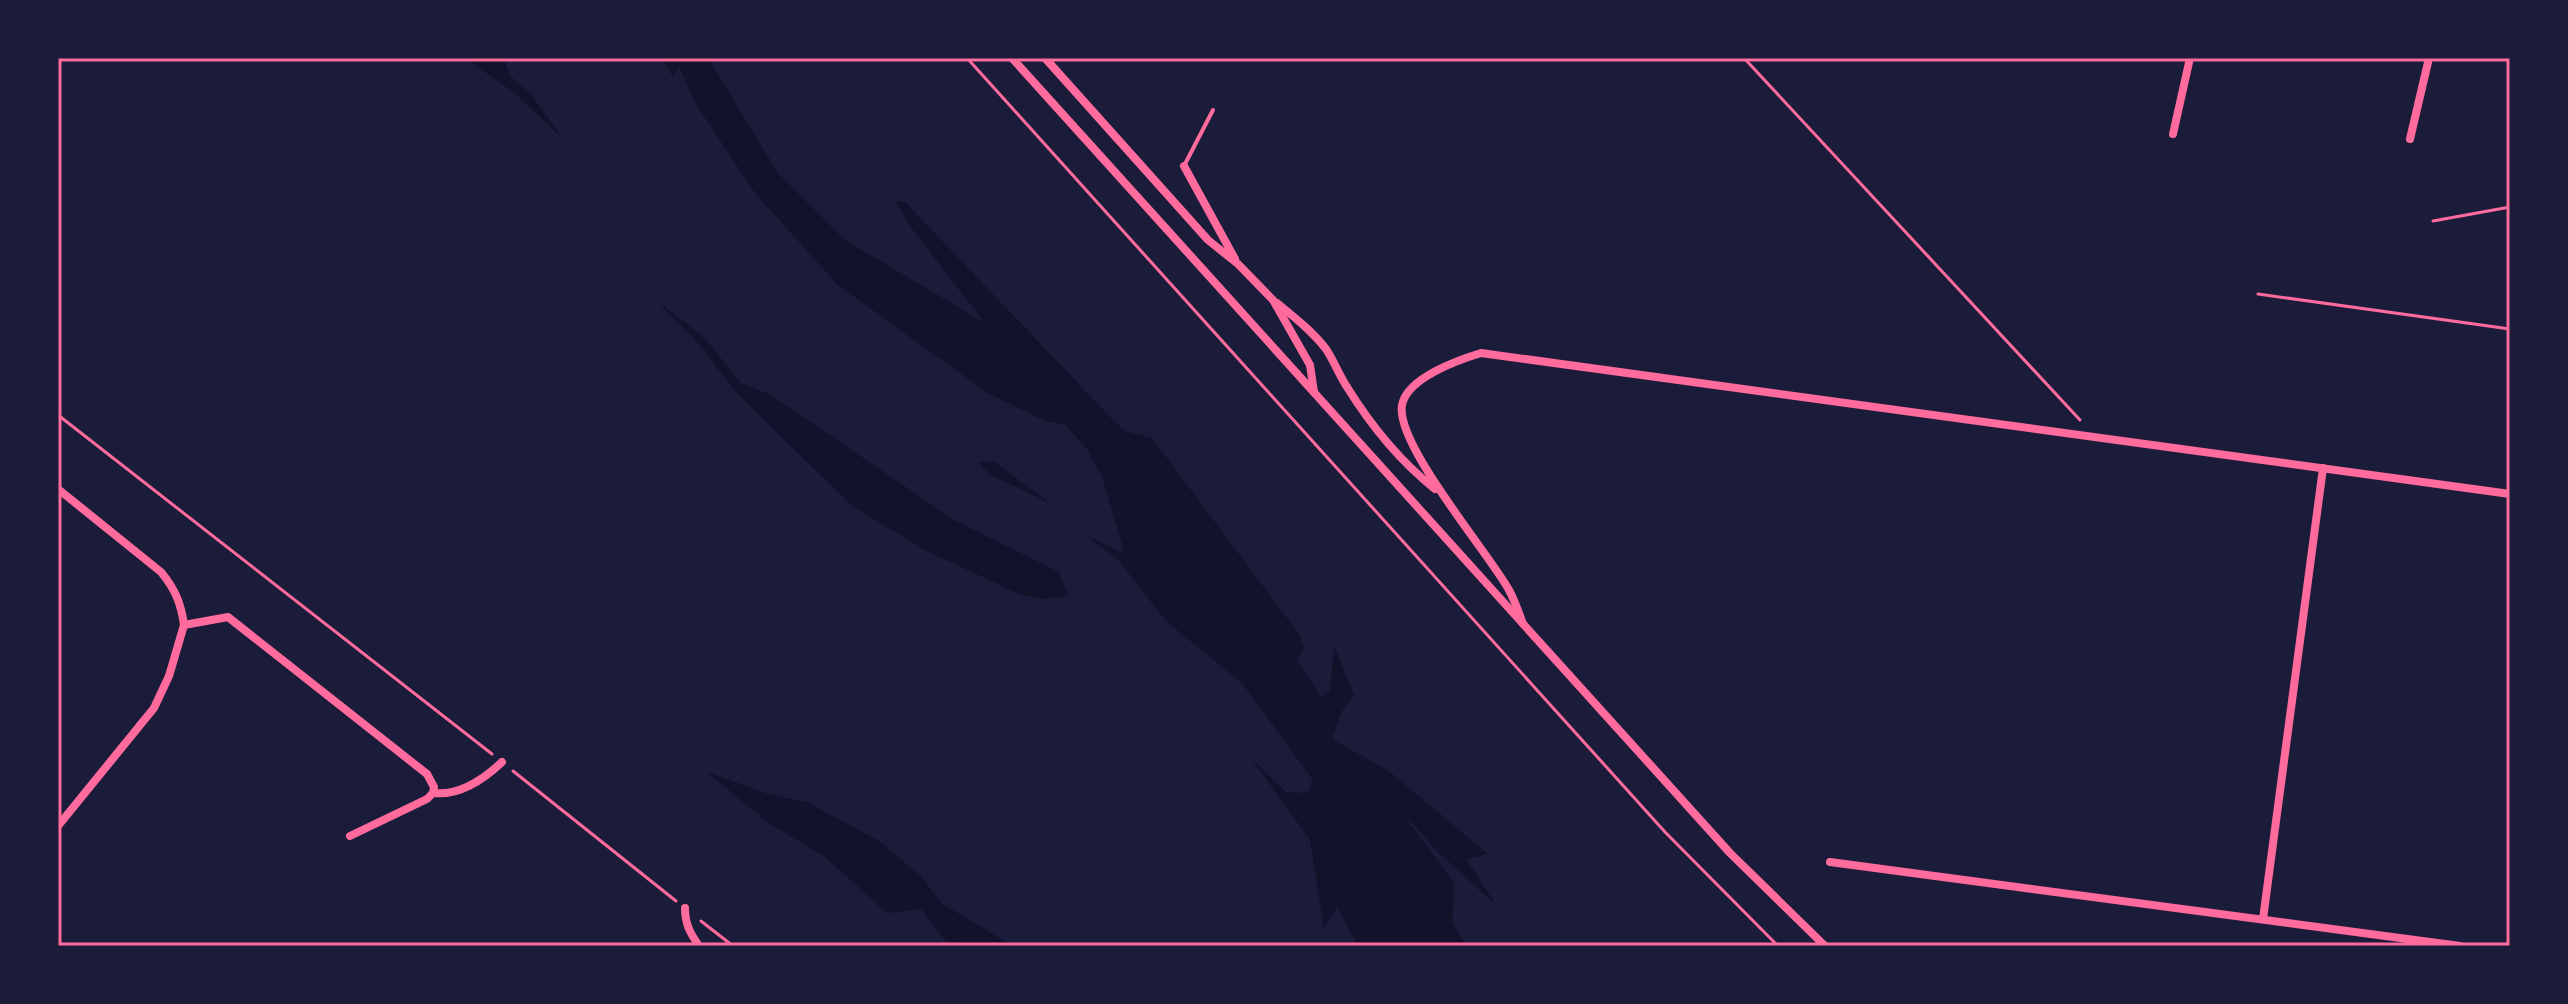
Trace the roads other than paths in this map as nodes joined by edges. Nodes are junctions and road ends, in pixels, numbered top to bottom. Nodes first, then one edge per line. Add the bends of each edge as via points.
1 (1012, 58) edge
2 (1045, 58) edge
3 (2190, 58) edge
4 (2429, 58) edge
5 (1213, 110) dead end
6 (2173, 134) dead end
7 (2410, 139) dead end
8 (1184, 166) joint
9 (1238, 264) junction
10 (1273, 300) junction
11 (1314, 393) junction
12 (2323, 468) junction
13 (58, 489) edge
14 (1439, 492) junction
15 (2510, 494) edge
16 (1523, 624) junction
17 (184, 625) junction
18 (502, 762) road end
19 (433, 793) junction
20 (58, 826) edge
21 (350, 836) dead end
22 (1830, 862) dead end
23 (685, 908) road end
24 (2263, 919) junction
25 (699, 946) edge
26 (1825, 946) edge
27 (2460, 946) edge

1 - 11 street
2 - 9 street via 1208,240
3 - 6 street
4 - 7 street
5 - 8 lane
8 - 9 street
9 - 10 street
10 - 11 street via 1310,365
10 - 14 street via 1326,350 1370,418 1416,474
11 - 16 street
12 - 14 street via 1481,353 1415,383 1402,405 1408,431
12 - 15 street
12 - 24 street
13 - 17 street via 161,572 181,605
14 - 16 street via 1510,592
16 - 26 street via 1730,853
17 - 19 street via 228,617 427,774
17 - 20 street via 154,708
18 - 19 street via 487,777 454,792
19 - 21 street
22 - 24 street
23 - 25 street via 689,932
24 - 27 street

